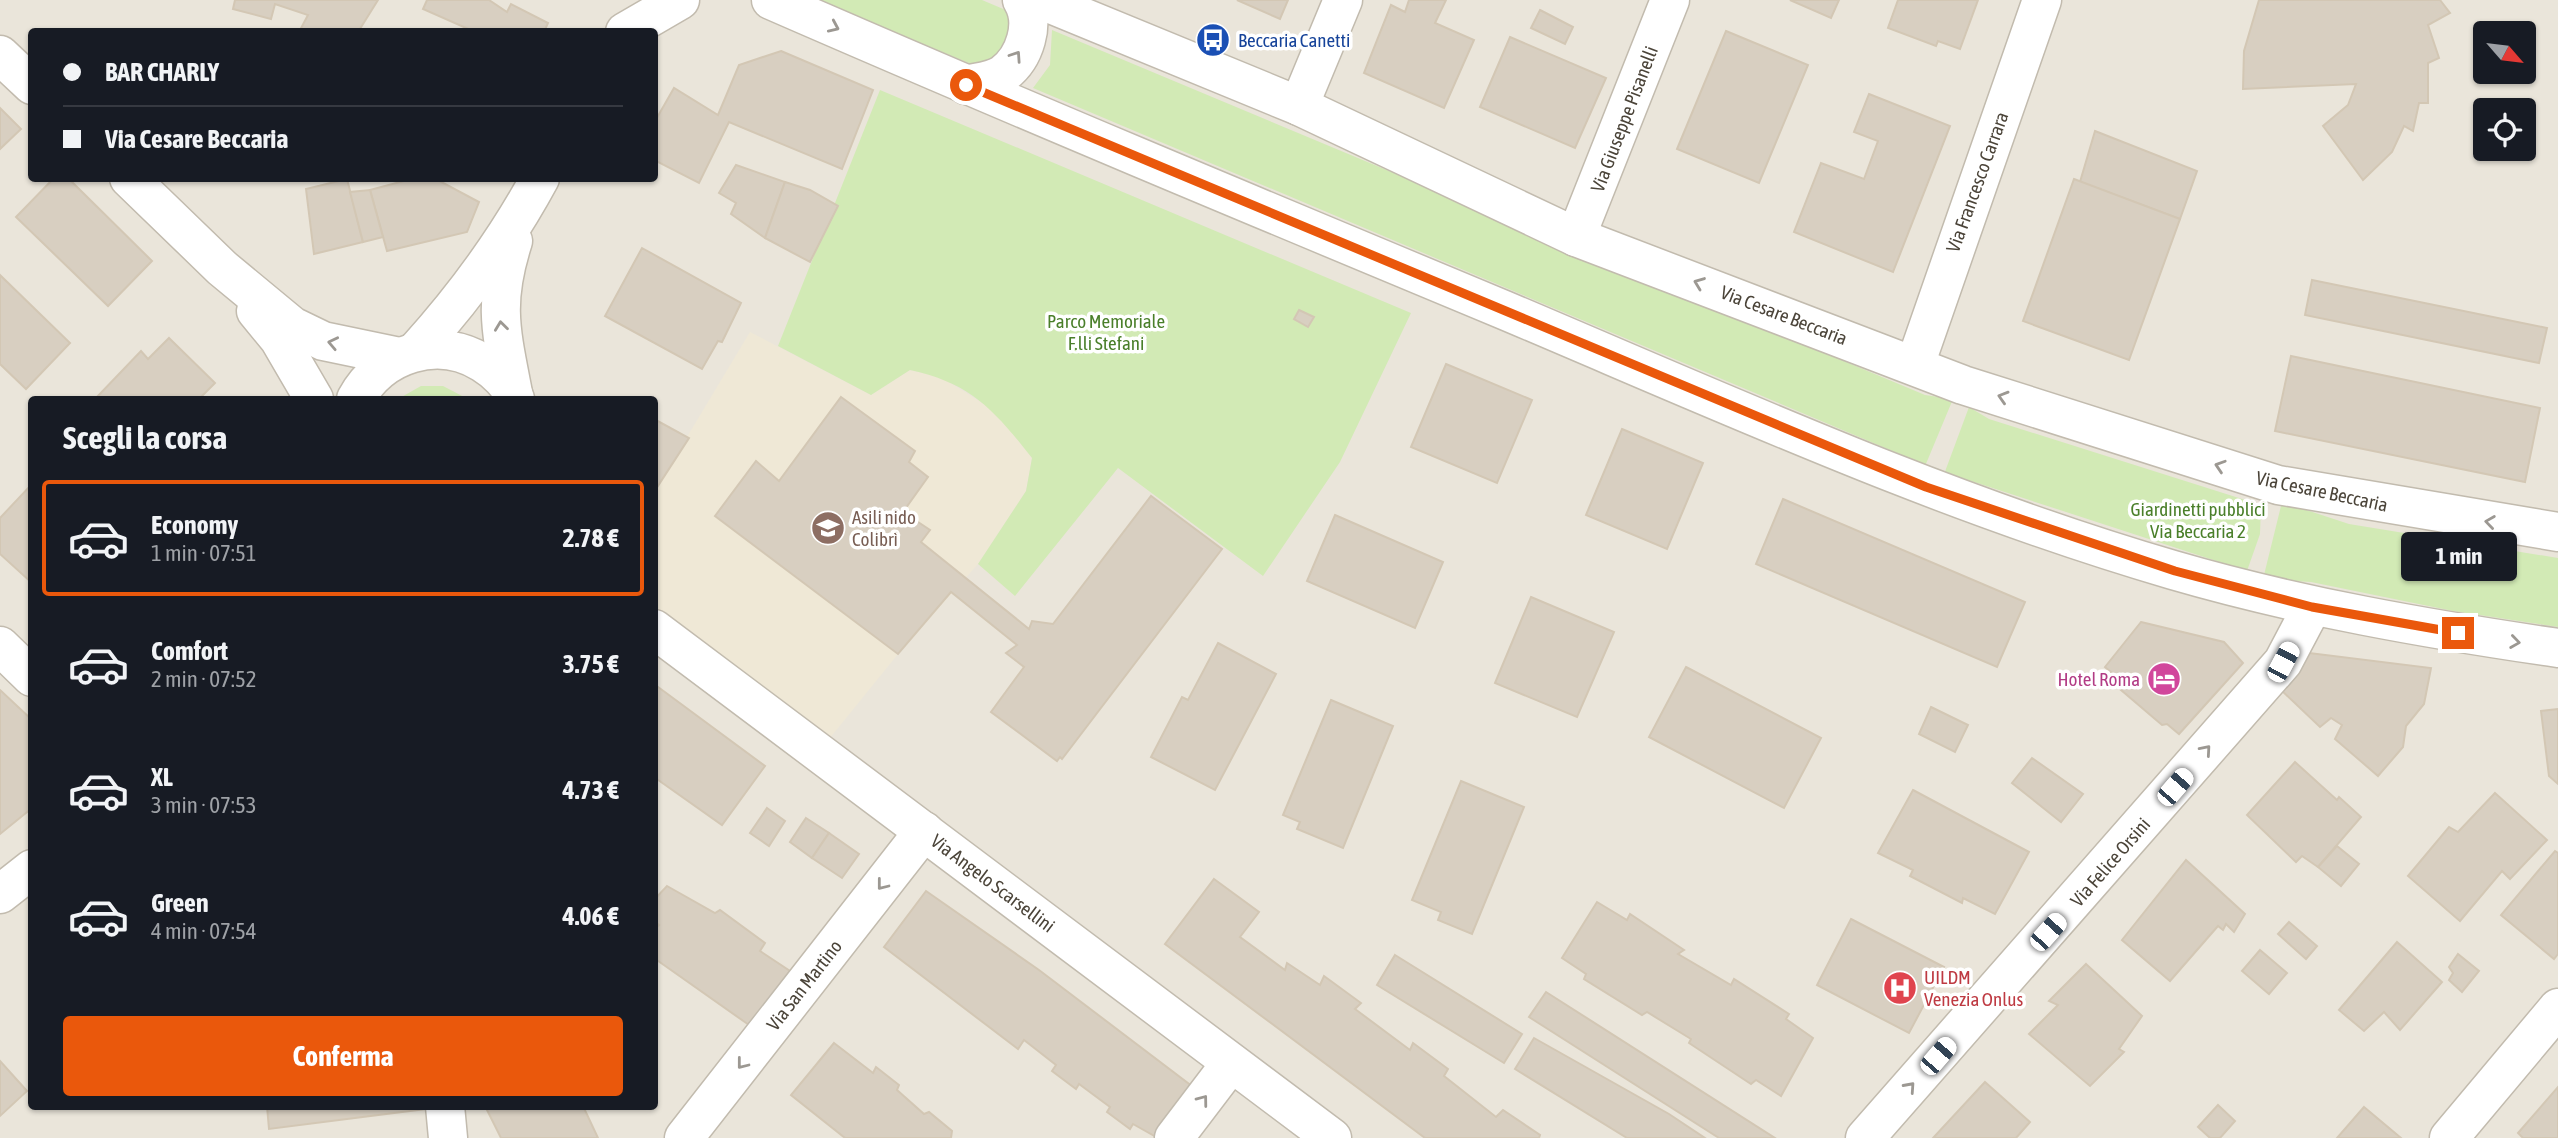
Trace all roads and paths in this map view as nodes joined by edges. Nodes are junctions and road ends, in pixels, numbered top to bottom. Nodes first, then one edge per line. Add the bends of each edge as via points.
1 (615, 0) edge
2 (680, 0) edge
3 (771, 0) edge
4 (1022, 0) edge
5 (1041, 0) edge
6 (1343, 0) edge
7 (1670, 0) edge
8 (2042, 0) edge
9 (616, 28) edge
10 (632, 28) edge
11 (0, 55) edge
12 (28, 81) edge
13 (966, 85) junction
14 (1299, 106) junction
15 (133, 182) edge
16 (538, 182) edge
17 (522, 213) junction
18 (1576, 237) junction
19 (222, 268) junction
20 (408, 354) junction
21 (1915, 365) junction
22 (312, 396) edge
23 (358, 396) edge
24 (514, 396) edge
25 (2558, 531) edge
26 (2312, 607) junction
27 (658, 632) edge
28 (0, 646) edge
29 (2558, 648) edge
30 (28, 673) edge
31 (924, 831) junction
32 (28, 872) edge
33 (0, 894) edge
34 (2558, 1009) edge
35 (1231, 1062) junction
36 (445, 1110) edge
37 (448, 1138) edge
38 (684, 1138) edge
39 (1174, 1138) edge
40 (1332, 1138) edge
41 (1865, 1138) edge
42 (2449, 1138) edge

1 - 9 street
2 - 10 street
3 -> 13 street
13 -> 4 street via 1003,74 1021,50 1029,31
5 - 14 street, Via Cesare Beccaria
6 - 14 street
7 - 18 street, Via Giuseppe Pisanelli
8 - 21 street, Via Francesco Carrara
11 - 12 street
13 - 26 street via 1926,487 2175,571
14 - 18 street, Via Cesare Beccaria
15 - 19 street
16 - 17 street
17 - 20 street via 451,313
24 -> 17 street via 498,302 501,277
21 -> 18 street, Via Cesare Beccaria
20 -> 19 street via 308,335
19 - 22 street via 279,339
20 - 23 street via 379,369
20 - 24 street via 444,349 471,356 496,371
25 -> 21 street, Via Cesare Beccaria via 2278,485
26 -> 29 street
41 -> 26 street, Via Felice Orsini via 2283,662
27 - 31 street, Via Angelo Scarsellini
28 - 30 street
31 - 35 street, Via Angelo Scarsellini
31 -> 38 street, Via San Martino
32 - 33 street
34 - 42 street
39 -> 35 street
35 - 40 street, Via Angelo Scarsellini
36 - 37 street

